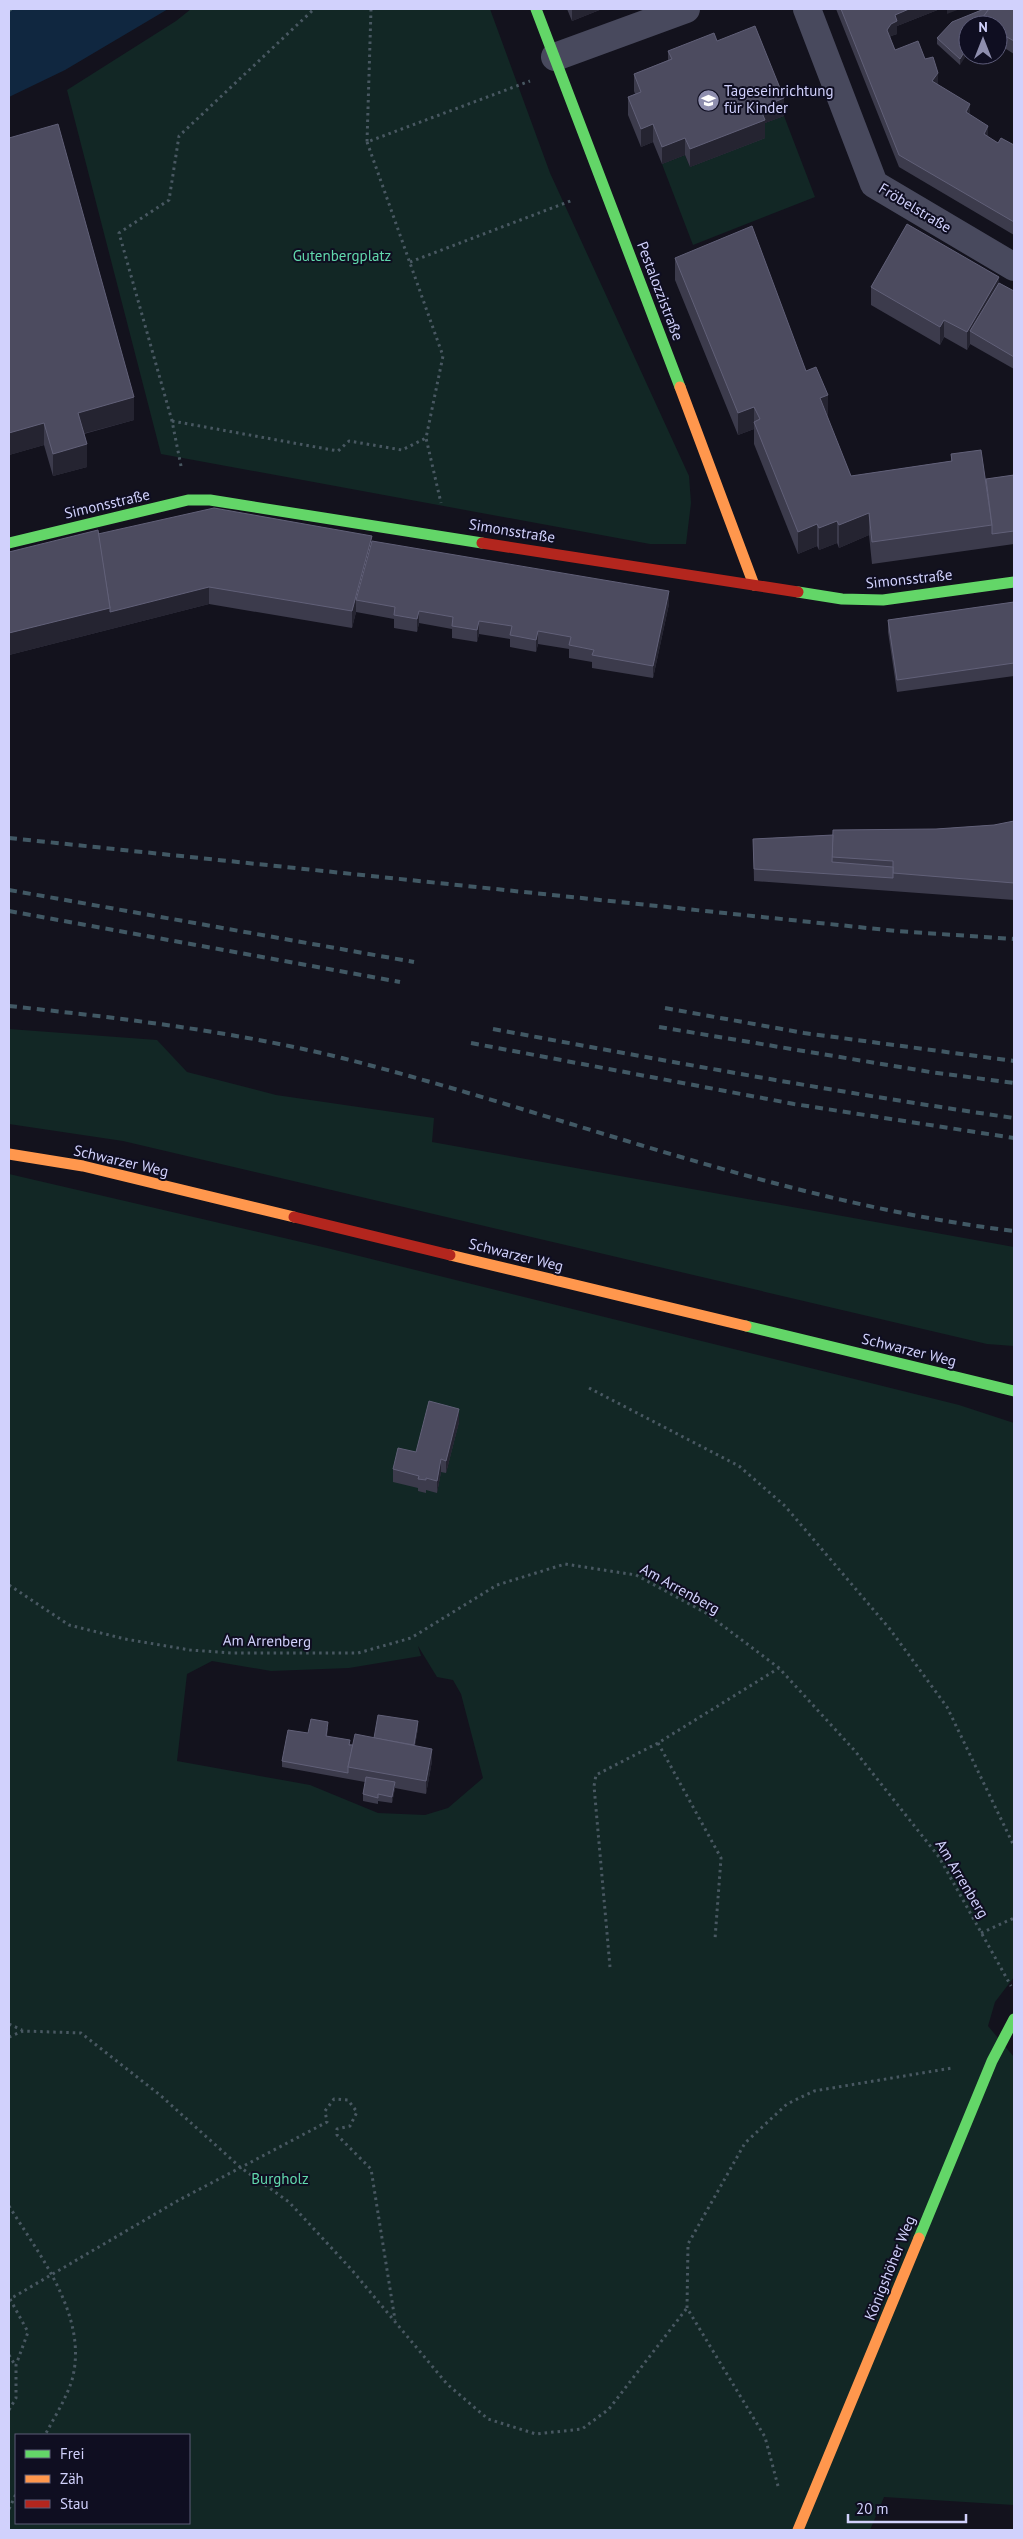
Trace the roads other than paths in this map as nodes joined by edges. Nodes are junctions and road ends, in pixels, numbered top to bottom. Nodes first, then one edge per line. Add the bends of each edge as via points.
1 (536, 9) edge
2 (686, 9) edge
3 (807, 9) edge
4 (558, 63) junction
5 (1014, 267) edge
6 (9, 543) edge
7 (1014, 582) edge
8 (754, 585) junction
9 (9, 1154) edge
10 (1014, 1390) edge
11 (1014, 2019) edge
12 (800, 2527) edge

1 - 4 street, Pestalozzistraße
2 - 4 street
3 - 5 street, Fröbelstraße via 874,184
4 - 8 street, Pestalozzistraße
6 - 8 street, Simonsstraße via 188,500 210,500
7 - 8 street, Simonsstraße via 883,600 842,599
9 - 10 street, Schwarzer Weg via 93,1169
11 - 12 street, Königshöher Weg via 992,2061

